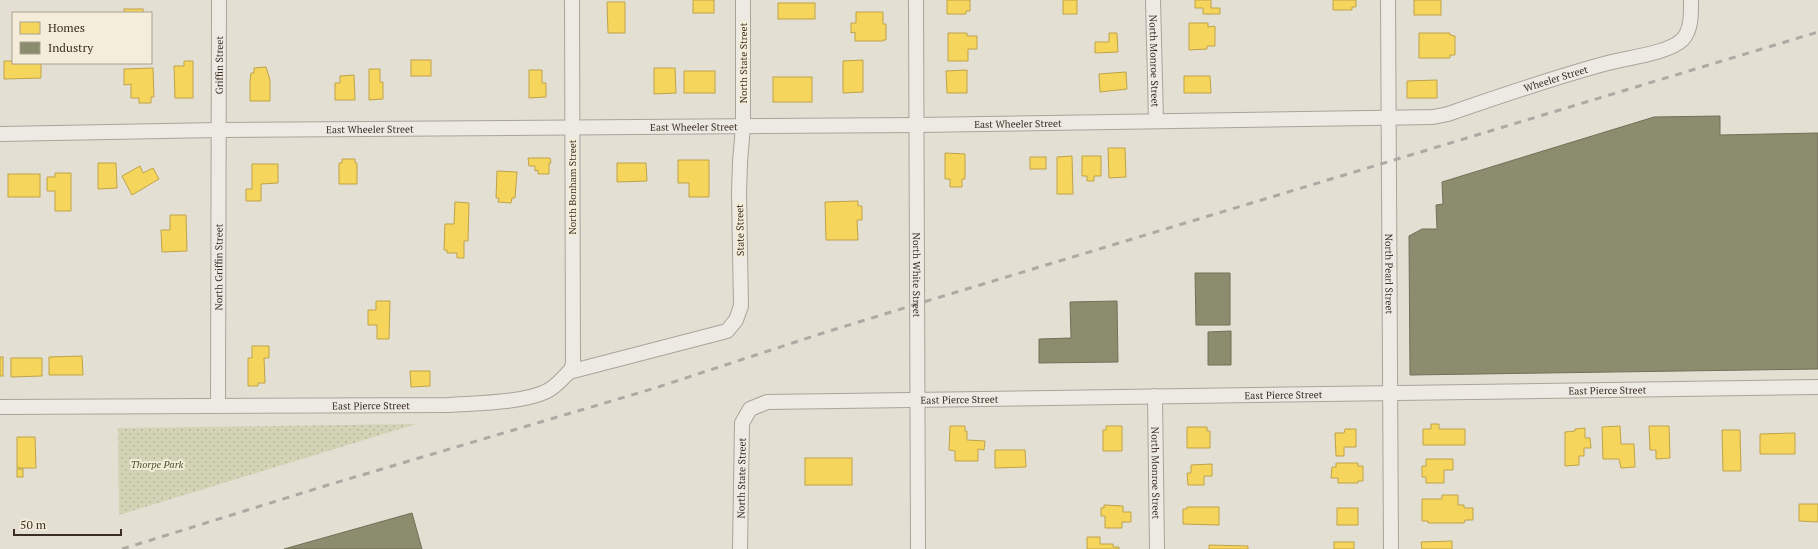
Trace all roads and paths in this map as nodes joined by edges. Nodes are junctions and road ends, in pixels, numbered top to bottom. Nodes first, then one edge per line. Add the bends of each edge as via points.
1 (219, 0) edge
2 (572, 0) edge
3 (743, 0) edge
4 (916, 0) edge
5 (1153, 0) edge
6 (1388, 0) edge
7 (1691, 0) edge
8 (1387, 117) junction
9 (1156, 121) junction
10 (917, 125) junction
11 (743, 126) junction
12 (572, 128) junction
13 (219, 130) junction
14 (0, 134) edge
15 (727, 331) joint
16 (569, 372) junction
17 (1818, 387) edge
18 (1390, 394) junction
19 (1155, 396) junction
20 (918, 400) junction
21 (218, 405) junction
22 (0, 407) edge
23 (750, 409) joint
24 (740, 549) edge
25 (918, 549) edge
26 (1157, 549) edge
27 (1391, 549) edge

1 - 13 street, Griffin Street
2 - 12 street, North Bonham Street
3 - 11 street, North State Street
4 - 10 street, North White Street
5 - 9 street, North Monroe Street
6 - 8 street, North Pearl Street
7 - 8 street, Wheeler Street via 1691,16 1685,37 1668,49 1604,64 1448,114 1433,117
8 - 9 street, East Wheeler Street
8 - 18 street, North Pearl Street
9 - 10 street, East Wheeler Street
10 - 11 street, East Wheeler Street
10 - 20 street, North White Street
11 - 12 street, East Wheeler Street
11 - 15 street, State Street via 739,193 741,306 736,320
12 - 13 street, East Wheeler Street
12 - 16 street, North Bonham Street via 573,362
13 - 14 street, East Wheeler Street
13 - 21 street, North Griffin Street
15 - 16 street, East Pierce Street
16 - 21 street, East Pierce Street via 545,392 485,402
17 - 18 street, East Pierce Street
18 - 19 street, East Pierce Street
18 - 27 street, North Pearl Street
19 - 20 street, East Pierce Street
19 - 26 street, North Monroe Street
20 - 23 street, East Pierce Street via 767,402
20 - 25 street, North White Street
21 - 22 street, East Pierce Street
23 - 24 street, North State Street via 744,416 741,430

